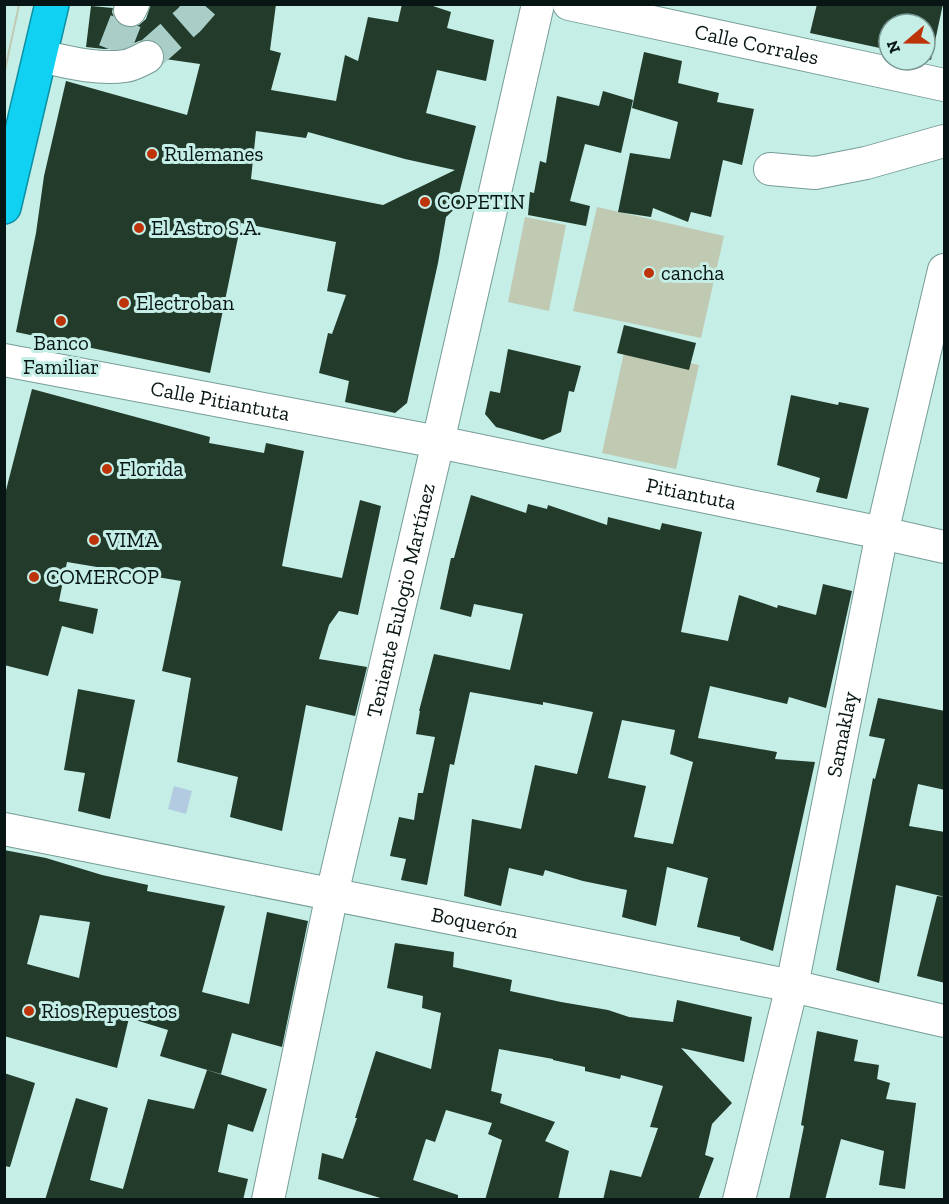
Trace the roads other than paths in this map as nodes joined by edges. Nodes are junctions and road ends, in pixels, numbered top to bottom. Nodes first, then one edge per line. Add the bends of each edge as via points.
1 (52, 4) edge
2 (538, 4) edge
3 (569, 4) edge
4 (40, 56) junction
5 (147, 57) tunnel mouth
6 (945, 85) edge
7 (945, 141) edge
8 (770, 169) dead end
9 (4, 207) edge
10 (945, 270) edge
11 (4, 360) edge
12 (438, 442) junction
13 (882, 533) junction
14 (945, 547) edge
15 (4, 829) edge
16 (332, 894) junction
17 (792, 986) junction
18 (945, 1020) edge
19 (268, 1200) edge
20 (739, 1200) edge

1 - 4 highway
2 - 12 street, Teniente Eulogio Martínez
3 - 6 street, Calle Corrales
4 - 5 street via 76,64 106,59 127,66
4 - 9 highway
7 - 8 street via 815,173
10 - 13 street, Samaklay
11 - 12 street, Calle Pitiantuta
12 - 13 street, Pitiantuta
12 - 16 street, Teniente Eulogio Martínez
13 - 14 street, Pitiantuta
13 - 17 street, Samaklay
15 - 16 street, Boquerón
16 - 17 street, Boquerón
16 - 19 street, Teniente Eulogio Martínez
17 - 18 street, Boquerón
17 - 20 street, Samaklay

